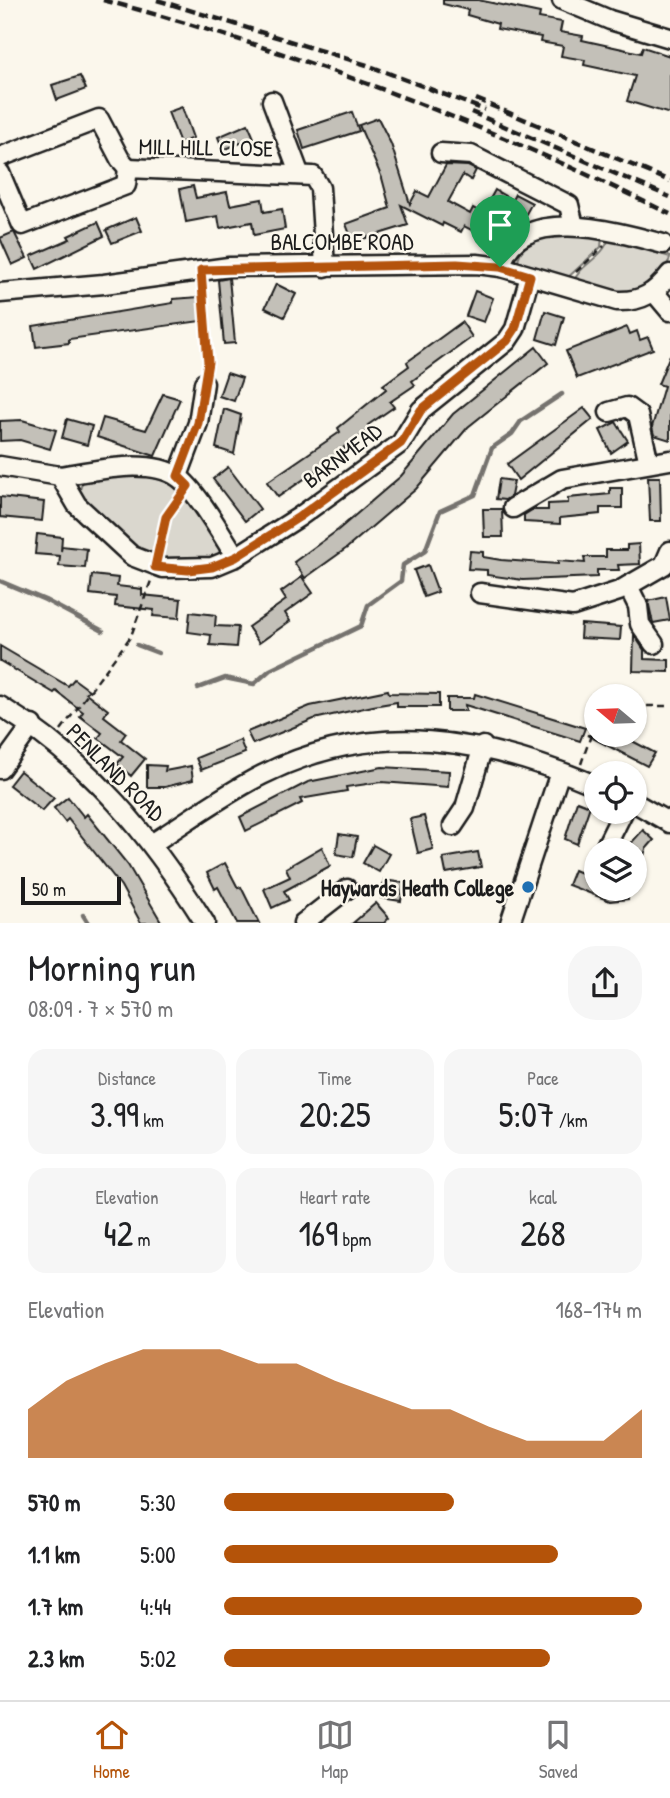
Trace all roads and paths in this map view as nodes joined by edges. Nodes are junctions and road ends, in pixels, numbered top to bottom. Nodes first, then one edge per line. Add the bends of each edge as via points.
1 (562, 0) edge
2 (670, 38) edge
3 (272, 101) dead end
4 (441, 153) dead end
5 (0, 157) edge
6 (0, 173) edge
7 (299, 173) junction
8 (127, 176) junction
9 (573, 226) junction
10 (607, 228) junction
11 (663, 244) dead end
12 (325, 267) junction
13 (500, 267) junction
14 (201, 270) junction
15 (670, 274) edge
16 (530, 276) junction
17 (568, 288) junction
18 (654, 292) junction
19 (0, 293) edge
20 (670, 311) edge
21 (204, 383) joint
22 (609, 412) dead end
23 (670, 460) edge
24 (649, 463) junction
25 (0, 466) edge
26 (60, 476) junction
27 (183, 481) junction
28 (513, 508) dead end
29 (670, 551) edge
30 (236, 557) junction
31 (155, 567) junction
32 (628, 586) junction
33 (480, 593) dead end
34 (654, 644) dead end
35 (0, 706) edge
36 (648, 706) edge
37 (670, 706) edge
38 (32, 725) junction
39 (53, 741) junction
40 (584, 743) edge
41 (483, 746) junction
42 (0, 769) edge
43 (568, 774) junction
44 (584, 781) edge
45 (647, 810) edge
46 (670, 823) edge
47 (453, 825) dead end
48 (153, 843) junction
49 (347, 889) dead end
50 (205, 923) edge
51 (303, 923) edge
52 (510, 923) edge

1 - 2 street
3 - 7 street, MILL HILL CLOSE
4 - 9 street via 471,155 569,205
5 - 8 street via 99,118
6 - 8 street via 22,225
7 - 8 street, MILL HILL CLOSE
7 - 12 street, MILL HILL CLOSE via 313,176 320,188
9 - 10 street
9 - 13 street via 521,236 506,248
10 - 11 street
10 - 17 path via 601,252 573,274
12 - 13 street, BALCOMBE ROAD
12 - 14 street, BALCOMBE ROAD
13 - 16 street, BALCOMBE ROAD
14 - 19 street, BALCOMBE ROAD
14 - 21 path via 208,362
15 - 18 street
16 - 17 street, BALCOMBE ROAD
16 - 30 street, BARNMEAD via 515,329 507,341 421,410 401,443
17 - 18 street, BALCOMBE ROAD via 631,302
18 - 20 street
21 - 27 street
22 - 24 street via 627,407 638,415
23 - 24 street
24 - 28 street via 562,479
25 - 26 street
26 - 27 street via 102,468 152,468
26 - 31 street, BARNMEAD via 77,505 103,531 132,556
27 - 30 street
27 - 31 path via 166,517
29 - 32 street via 664,565
30 - 31 street, BARNMEAD via 188,570
31 - 39 path via 131,636
32 - 33 street via 573,606
32 - 34 street via 638,606 640,624
35 - 38 street, PENLAND ROAD
36 - 37 path
38 - 39 street, PENLAND ROAD
38 - 42 street
39 - 48 street, PENLAND ROAD via 97,780
40 - 43 path
41 - 43 street
41 - 47 street via 465,808
41 - 48 street via 378,740 334,746 260,776
43 - 44 street
43 - 52 street
45 - 46 street
48 - 50 street, PENLAND ROAD
49 - 51 street

